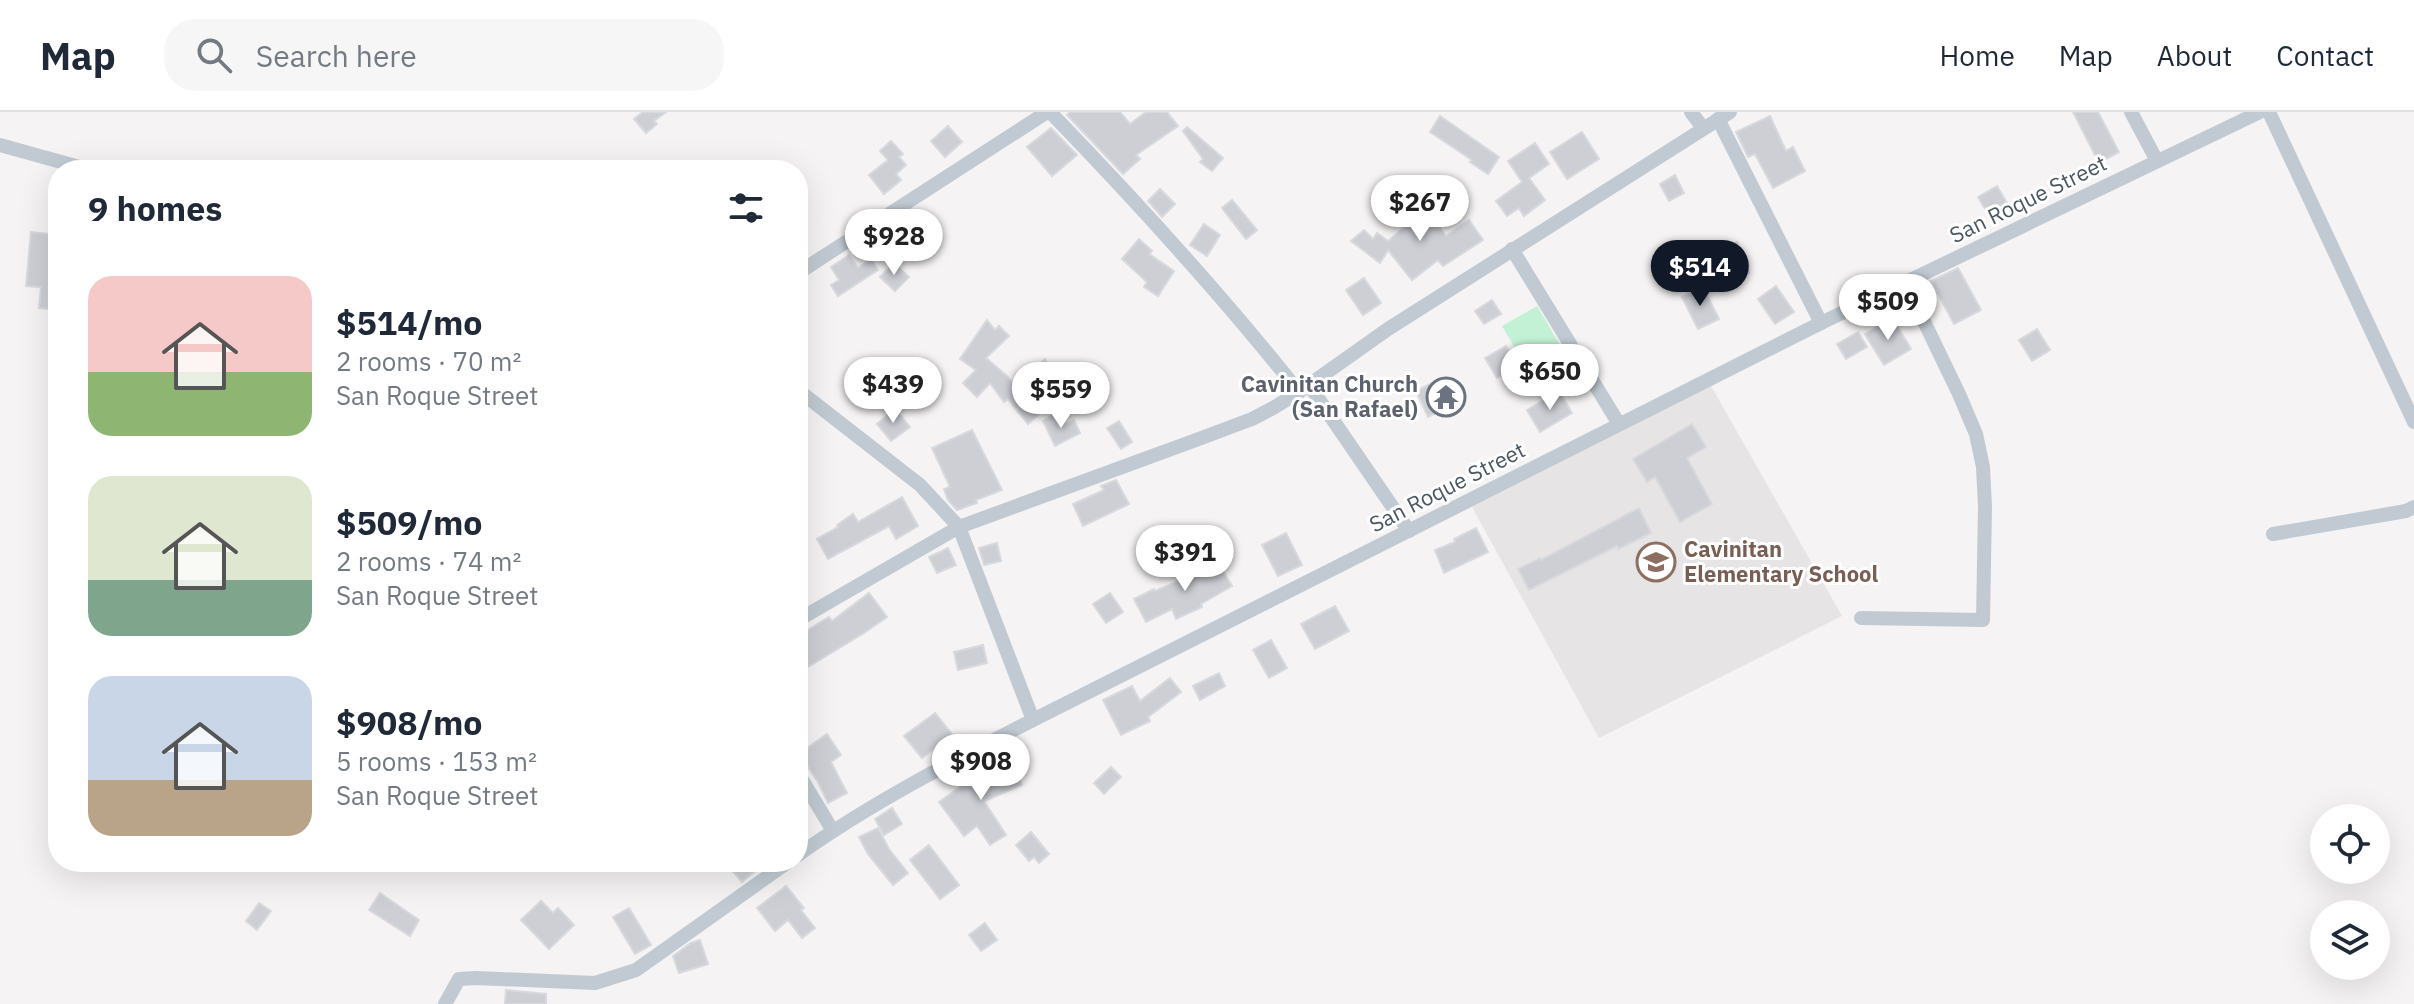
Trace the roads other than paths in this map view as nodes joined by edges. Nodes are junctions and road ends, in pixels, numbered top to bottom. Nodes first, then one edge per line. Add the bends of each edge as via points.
1 (1048, 112) edge
2 (1691, 112) edge
3 (2131, 112) edge
4 (2260, 112) edge
5 (2269, 112) edge
6 (1724, 116) edge
7 (1703, 128) junction
8 (0, 145) edge
9 (54, 160) edge
10 (2157, 161) junction
11 (1512, 249) junction
12 (808, 267) edge
13 (1905, 282) junction
14 (1821, 323) junction
15 (1304, 389) junction
16 (808, 398) edge
17 (2414, 422) edge
18 (1619, 424) junction
19 (2414, 507) edge
20 (959, 527) junction
21 (1409, 531) junction
22 (2273, 534) dead end
23 (808, 614) edge
24 (1861, 618) dead end
25 (1033, 720) junction
26 (808, 790) edge
27 (833, 831) junction
28 (808, 848) edge
29 (774, 872) edge
30 (445, 1004) edge

1 - 12 street
1 - 15 street via 1128,192
2 - 7 street
3 - 10 street
4 - 10 street, San Roque Street
5 - 17 street
6 - 7 street
6 - 14 street
7 - 11 street
8 - 9 street
10 - 13 street, San Roque Street
11 - 15 street
11 - 18 street
13 - 14 street, San Roque Street
13 - 24 street via 1976,434 1985,507 1983,620
14 - 18 street, San Roque Street
15 - 20 street via 1252,419
15 - 21 street
16 - 20 street via 920,485
18 - 21 street, San Roque Street
19 - 22 street
20 - 23 street
20 - 25 street
21 - 25 street, San Roque Street
25 - 27 street, San Roque Street
26 - 27 street
27 - 28 street, San Roque Street
29 - 30 street via 636,970 595,983 459,979

